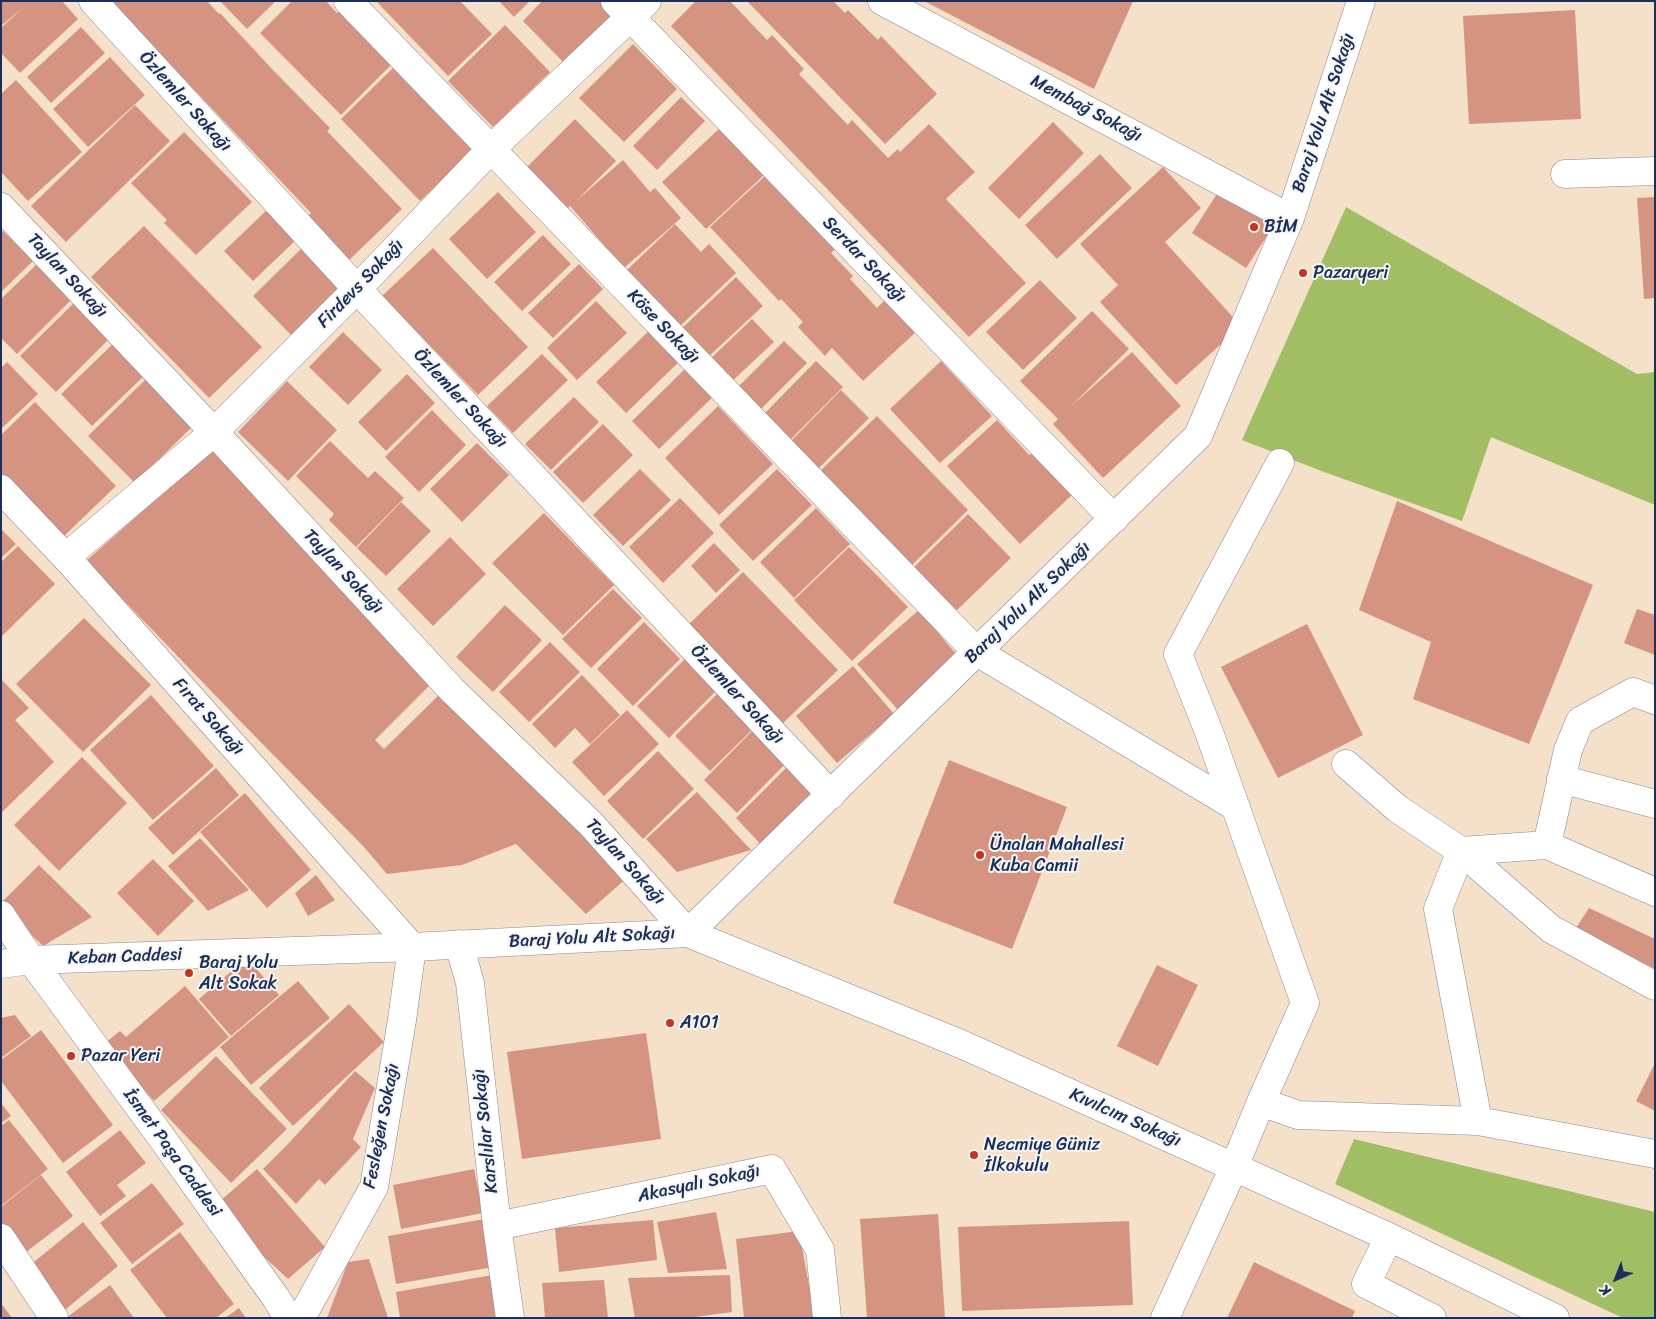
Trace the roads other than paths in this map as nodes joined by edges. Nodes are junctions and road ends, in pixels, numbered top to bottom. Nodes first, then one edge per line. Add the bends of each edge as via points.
1 (92, 1) edge
2 (348, 1) edge
3 (882, 1) edge
4 (1361, 1) edge
5 (631, 7) edge
6 (491, 149) junction
7 (1655, 171) edge
8 (1565, 174) dead end
9 (1, 206) edge
10 (1290, 218) junction
11 (357, 289) junction
12 (214, 432) junction
13 (1280, 463) dead end
14 (1, 488) edge
15 (1114, 519) junction
16 (66, 557) junction
17 (977, 652) junction
18 (1655, 700) edge
19 (1346, 764) dead end
20 (1561, 779) junction
21 (831, 794) junction
22 (1655, 804) edge
23 (1236, 807) junction
24 (1547, 845) junction
25 (1460, 851) junction
26 (1655, 892) edge
27 (1, 915) edge
28 (688, 933) junction
29 (459, 944) junction
30 (412, 947) junction
31 (31, 960) junction
32 (1, 964) edge
33 (1655, 986) edge
34 (1261, 1102) junction
35 (1478, 1121) junction
36 (1655, 1154) edge
37 (1234, 1167) junction
38 (497, 1226) junction
39 (1389, 1237) junction
40 (1, 1238) edge
41 (54, 1318) edge
42 (288, 1318) edge
43 (301, 1318) edge
44 (510, 1318) edge
45 (827, 1318) edge
46 (1166, 1318) edge
47 (1432, 1318) edge
48 (1555, 1318) edge

1 - 11 street, Özlemler Sokağı
2 - 6 street, Köse Sokağı
3 - 10 street, Membağ Sokağı
4 - 10 street, Baraj Yolu Alt Sokağı
5 - 6 street, Firdevs Sokağı
5 - 15 street, Serdar Sokağı
6 - 11 street, Firdevs Sokağı
6 - 17 street, Köse Sokağı
7 - 8 street
9 - 12 street, Taylan Sokağı
10 - 15 street, Baraj Yolu Alt Sokağı via 1198,436
11 - 12 street, Firdevs Sokağı
11 - 21 street, Özlemler Sokağı
12 - 16 street, Firdevs Sokağı
12 - 28 street, Taylan Sokağı via 452,690 591,824
13 - 23 street via 1178,654
14 - 16 street, Fırat Sokağı
15 - 17 street, Baraj Yolu Alt Sokağı
16 - 30 street, Fırat Sokağı
17 - 21 street, Baraj Yolu Alt Sokağı
17 - 23 street, Köse Sokağı
18 - 20 street via 1633,692 1580,721
19 - 25 street via 1398,809
20 - 22 street
20 - 24 street
21 - 28 street, Baraj Yolu Alt Sokağı
23 - 34 street via 1305,1003
24 - 25 street
24 - 26 street
25 - 33 street via 1551,929
25 - 35 street via 1438,909
27 - 31 street, İsmet Paşa Caddesi
28 - 29 street, Baraj Yolu Alt Sokağı
28 - 37 street, Kıvılcım Sokağı via 961,1044
29 - 30 street, Keban Caddesi
29 - 38 street, Karslılar Sokağı via 470,983
30 - 31 street, Keban Caddesi
30 - 43 street, Fesleğen Sokağı via 374,1187
31 - 32 street, Keban Caddesi
31 - 42 street, İsmet Paşa Caddesi
34 - 35 street via 1298,1115
34 - 37 street
35 - 36 street
37 - 39 street, Kıvılcım Sokağı
37 - 46 street
38 - 44 street, Karslılar Sokağı
38 - 45 street, Akasyalı Sokağı via 772,1169 820,1250
39 - 47 street via 1366,1284
39 - 48 street, Kıvılcım Sokağı
40 - 41 street

